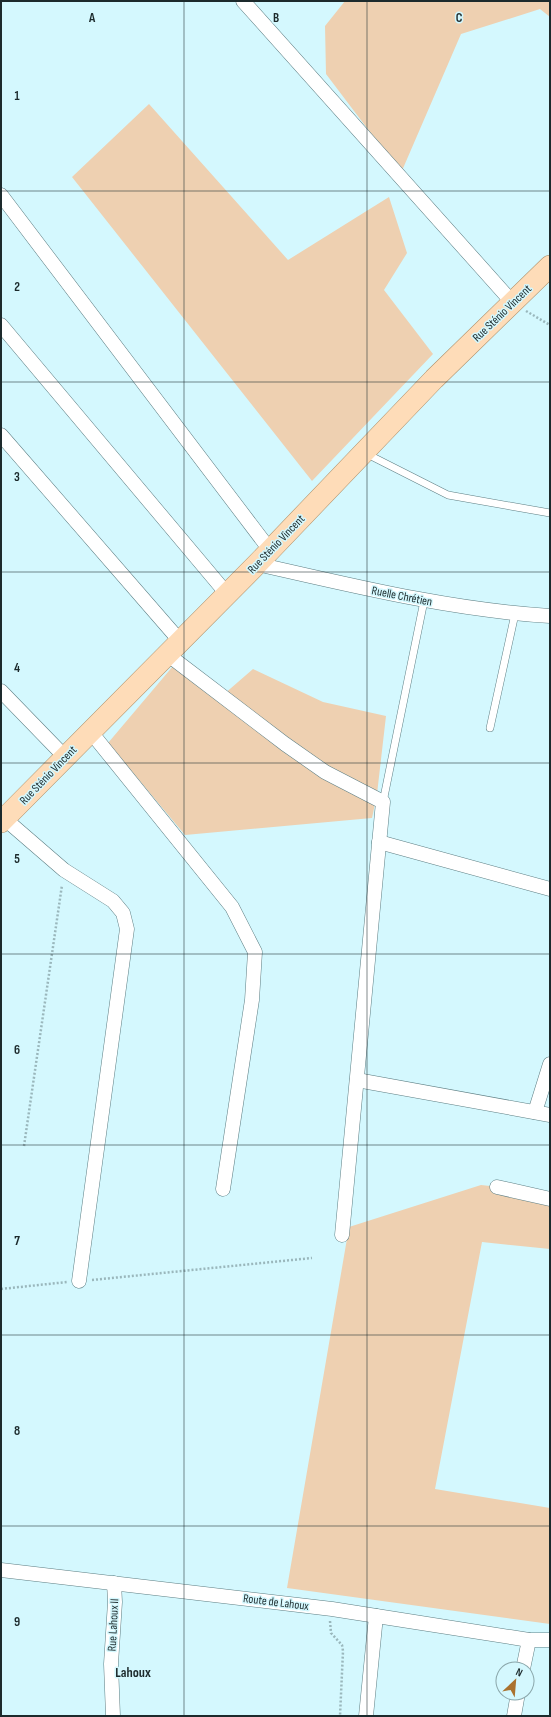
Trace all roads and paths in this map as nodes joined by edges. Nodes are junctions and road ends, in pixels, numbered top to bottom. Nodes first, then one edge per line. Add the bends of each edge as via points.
1 (243, 1) edge
2 (1, 195) edge
3 (550, 266) edge
4 (513, 303) junction
5 (1, 325) edge
6 (550, 325) edge
7 (1, 434) edge
8 (363, 452) junction
9 (550, 514) edge
10 (263, 557) junction
11 (226, 594) junction
12 (424, 601) junction
13 (515, 614) junction
14 (550, 616) edge
15 (174, 647) junction
16 (1, 691) edge
17 (490, 728) dead end
18 (90, 731) junction
19 (65, 757) junction
20 (382, 802) junction
21 (3, 820) edge
22 (379, 842) junction
23 (64, 870) junction
24 (550, 889) edge
25 (550, 1064) edge
26 (357, 1080) junction
27 (535, 1112) junction
28 (550, 1115) edge
29 (24, 1146) dead end
30 (497, 1187) dead end
31 (223, 1189) dead end
32 (550, 1199) edge
33 (342, 1235) dead end
34 (312, 1258) dead end
35 (79, 1281) junction
36 (1, 1289) edge
37 (1, 1570) edge
38 (114, 1583) junction
39 (332, 1609) junction
40 (376, 1616) junction
41 (528, 1640) junction
42 (550, 1640) edge
43 (524, 1661) edge
44 (517, 1701) edge
45 (113, 1716) edge
46 (340, 1716) edge
47 (366, 1716) edge
48 (514, 1716) edge

1 - 4 street
2 - 10 street
3 - 4 main road, Rue Sténio Vincent
4 - 6 path
4 - 8 main road, Rue Sténio Vincent
5 - 11 street
7 - 15 street
8 - 9 lane via 448,495
8 - 10 main road, Rue Sténio Vincent
10 - 11 main road, Rue Sténio Vincent
10 - 12 street, Ruelle Chrétien
11 - 15 main road, Rue Sténio Vincent
12 - 13 street, Ruelle Chrétien
12 - 20 lane
13 - 14 street, Ruelle Chrétien
13 - 17 lane
15 - 18 main road, Rue Sténio Vincent
15 - 20 street via 285,744 325,772
16 - 19 street
18 - 19 main road, Rue Sténio Vincent
18 - 31 street via 232,907 255,952 252,1000
19 - 21 main road, Rue Sténio Vincent
20 - 22 street
21 - 23 street
22 - 24 street
22 - 26 street
23 - 29 path
23 - 35 street via 113,901 123,913 127,929
25 - 27 street
26 - 27 street
26 - 33 street
27 - 28 street
30 - 32 street
34 - 35 path
35 - 36 path
37 - 38 street, Route de Lahoux
38 - 39 street, Route de Lahoux
38 - 45 street, Rue Lahoux II via 111,1664
39 - 40 street, Route de Lahoux
39 - 46 path via 330,1633 342,1645 343,1651
40 - 41 street, Route de Lahoux
40 - 47 street
41 - 42 street, Route de Lahoux
41 - 43 street
44 - 48 street

